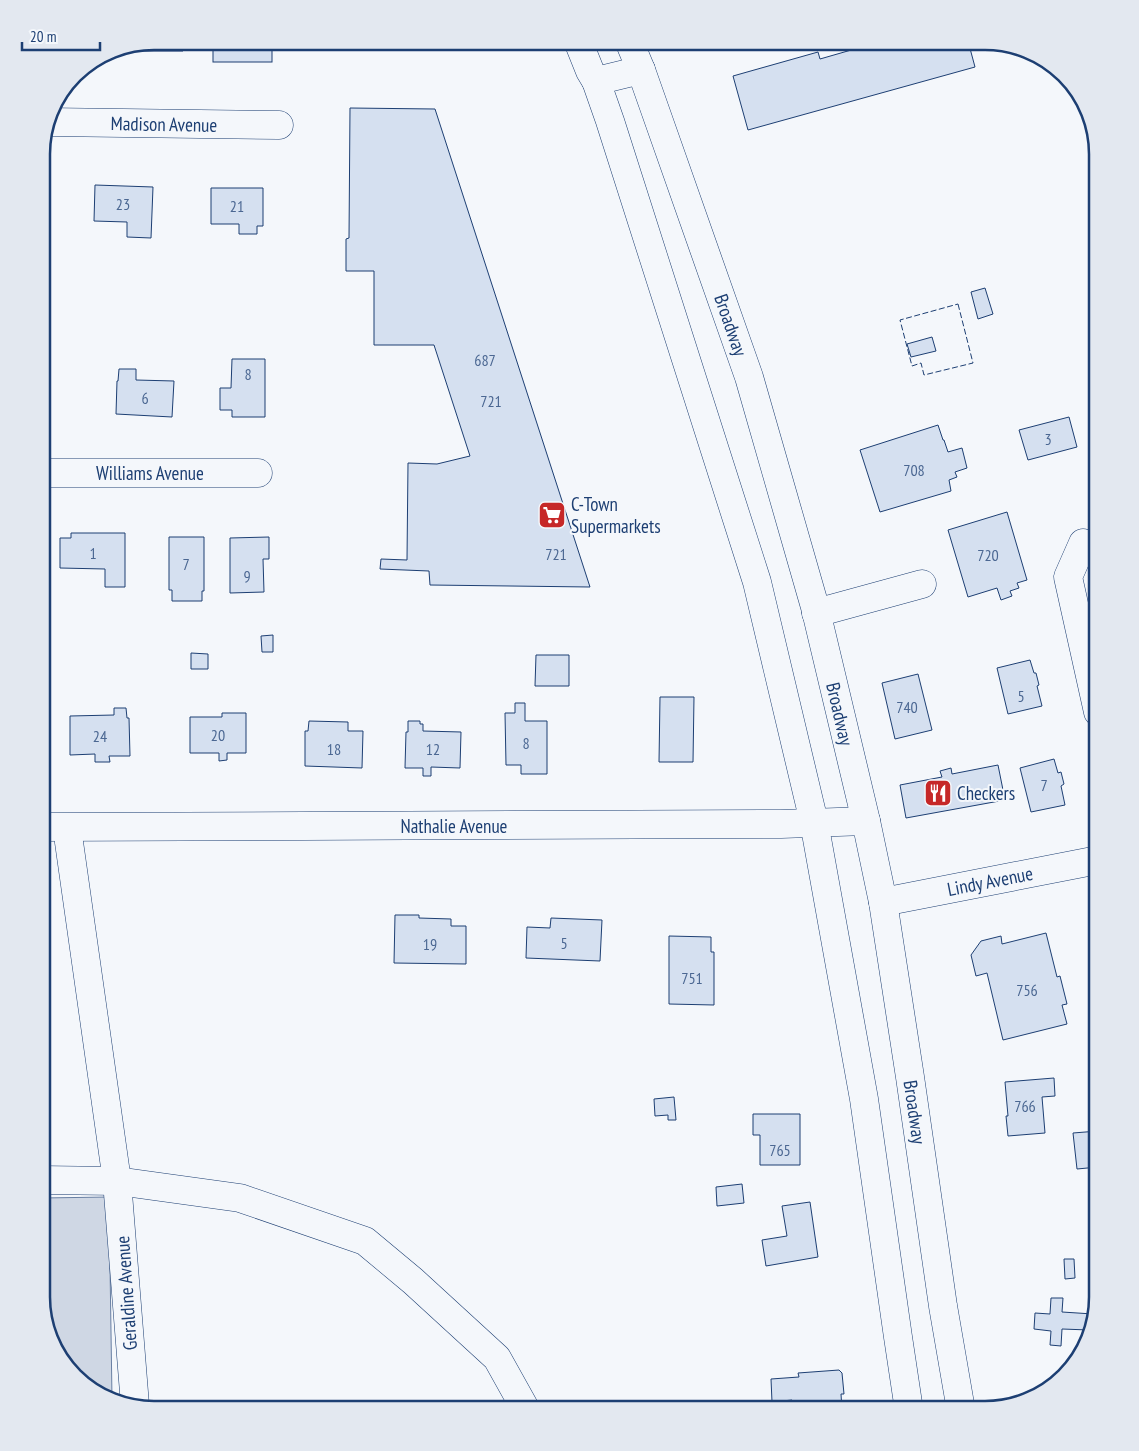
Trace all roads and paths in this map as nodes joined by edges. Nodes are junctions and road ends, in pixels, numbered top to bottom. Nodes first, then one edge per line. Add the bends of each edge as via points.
1 (582, 50) edge
2 (633, 50) edge
3 (642, 70) junction
4 (596, 81) junction
5 (56, 122) edge
6 (279, 125) dead end
7 (50, 472) edge
8 (258, 473) dead end
9 (1083, 543) dead end
10 (922, 584) dead end
11 (816, 613) junction
12 (1089, 672) edge
13 (866, 821) junction
14 (814, 822) junction
15 (54, 827) edge
16 (1089, 862) edge
17 (883, 902) junction
18 (50, 1180) edge
19 (118, 1181) junction
20 (135, 1399) edge
21 (521, 1401) edge
22 (908, 1401) edge
23 (960, 1401) edge

1 - 4 main road
2 - 3 main road, Broadway
3 - 4 main road
3 - 11 main road, Broadway via 749,377
4 - 14 main road via 757,582
5 - 6 main road, Madison Avenue
7 - 8 main road, Williams Avenue
9 - 12 main road via 1068,577
10 - 11 main road
11 - 13 main road, Broadway
13 - 14 main road, Nathalie Avenue
13 - 17 main road, Broadway
14 - 15 main road, Nathalie Avenue
14 - 22 main road via 864,1099
15 - 19 main road, Geraldine Avenue
16 - 17 main road, Lindy Avenue
17 - 23 main road, Broadway
18 - 19 main road
19 - 20 main road, Geraldine Avenue
19 - 21 main road via 240,1198 365,1241 497,1358

